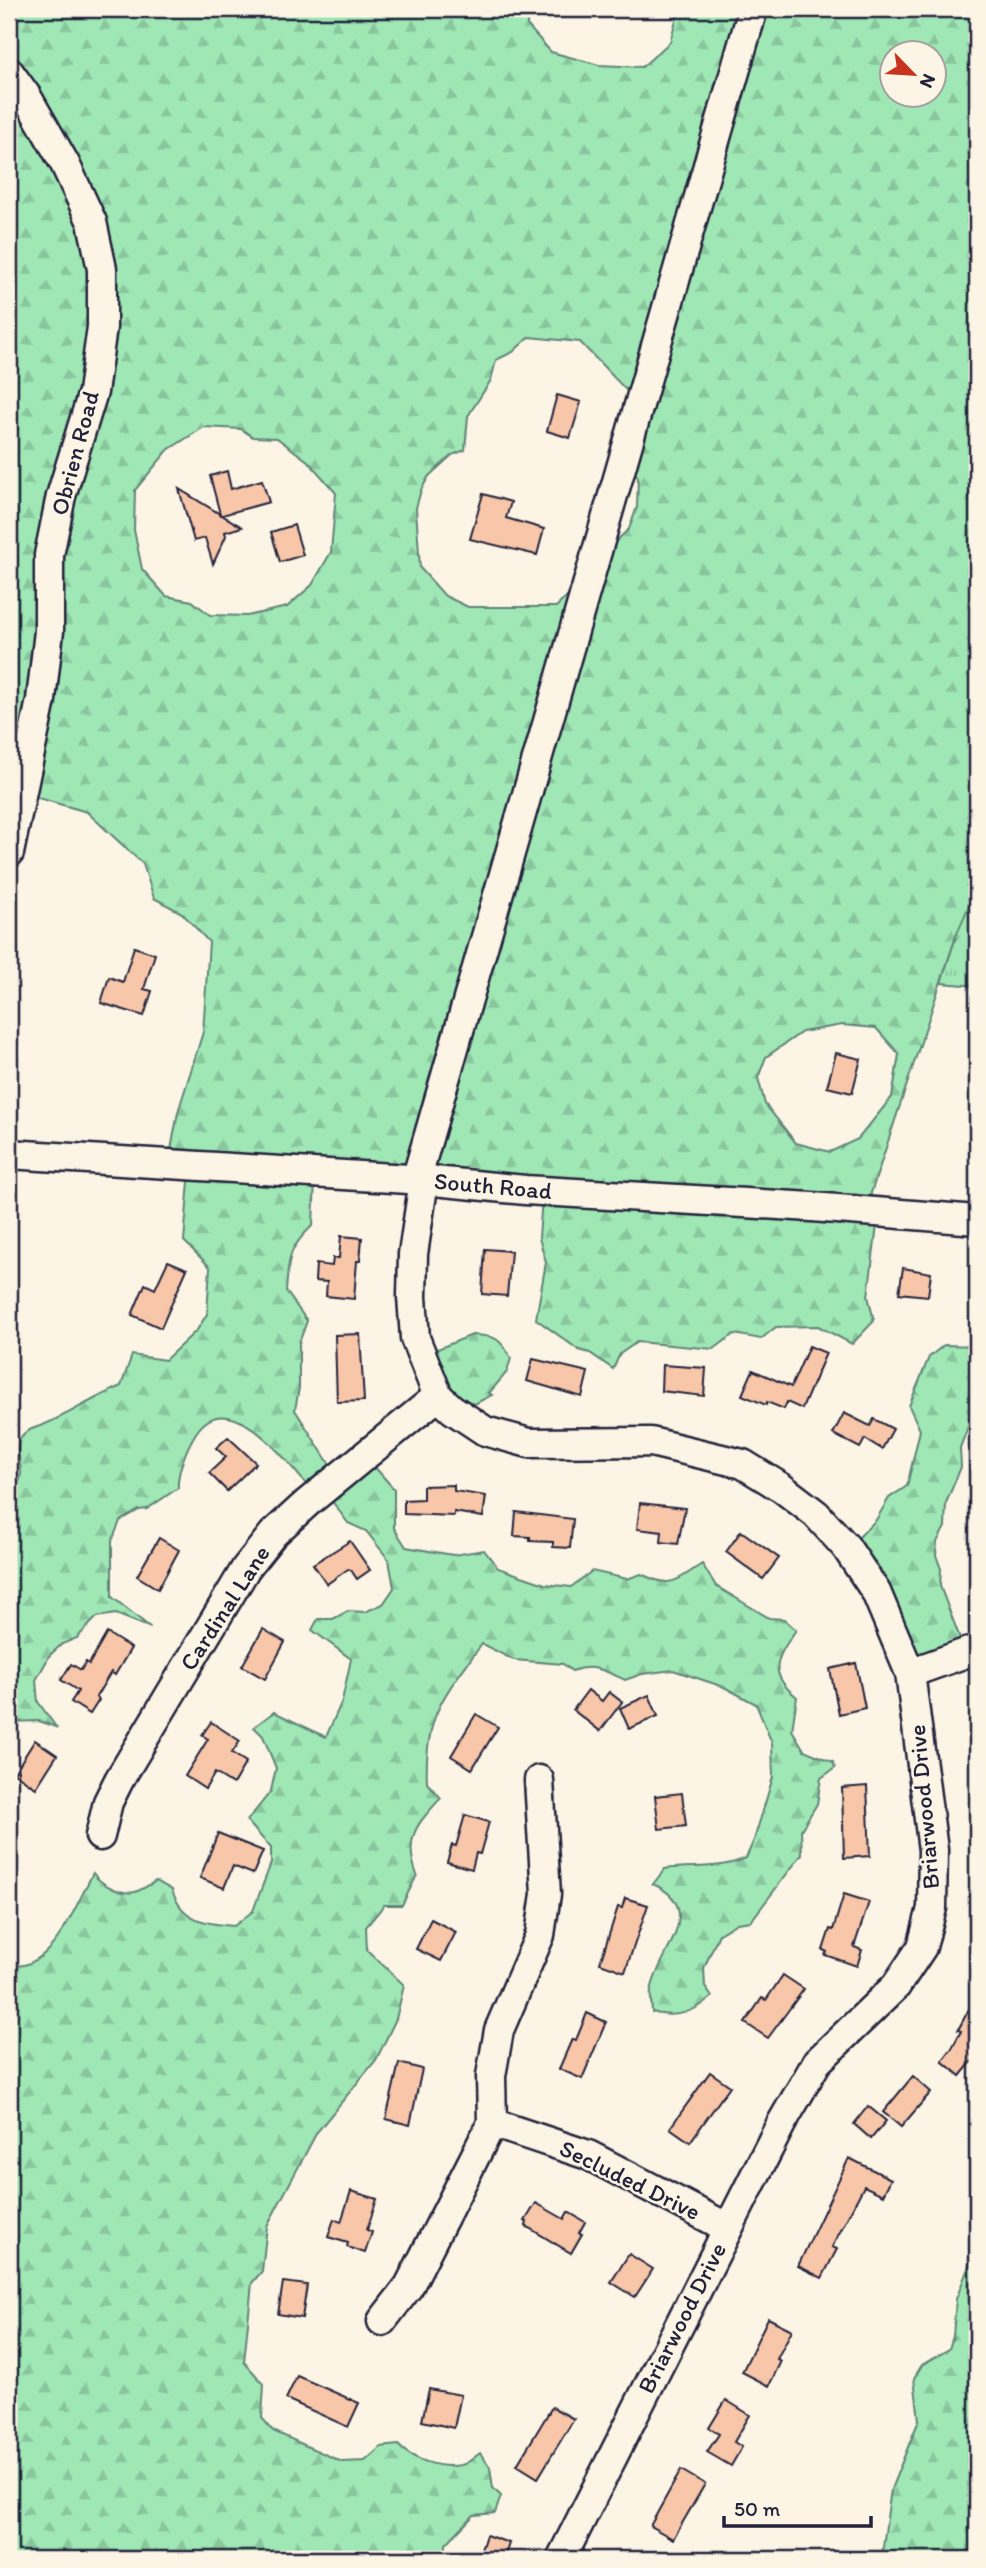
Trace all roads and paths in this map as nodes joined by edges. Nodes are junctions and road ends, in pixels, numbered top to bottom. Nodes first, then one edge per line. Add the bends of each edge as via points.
1 (753, 9) edge
2 (9, 72) edge
3 (9, 853) edge
4 (9, 1154) edge
5 (420, 1180) junction
6 (977, 1220) edge
7 (438, 1396) junction
8 (977, 1649) edge
9 (910, 1673) junction
10 (539, 1780) dead end
11 (100, 1836) dead end
12 (492, 2123) junction
13 (728, 2228) junction
14 (382, 2320) dead end
15 (561, 2559) edge

1 - 5 street
2 - 3 street, Obrien Road via 65,164 92,222 102,269 102,327 93,392 61,496 49,555 49,631 41,700
4 - 5 street, South Road
5 - 6 street, South Road
5 - 7 street via 412,1297 415,1338
7 - 9 street, Briarwood Drive via 485,1431 529,1443 651,1442 743,1464 816,1514 846,1547 876,1592
7 - 11 street, Cardinal Lane via 307,1503 273,1534 246,1568 118,1780 107,1802
8 - 9 street
9 - 13 street, Briarwood Drive via 933,1850 932,1908 922,1947 896,1986 817,2062
10 - 12 street via 546,1894 540,1935 499,2030 491,2076
12 - 13 street, Secluded Drive via 588,2155
12 - 14 street via 409,2286
13 - 15 street, Briarwood Drive

